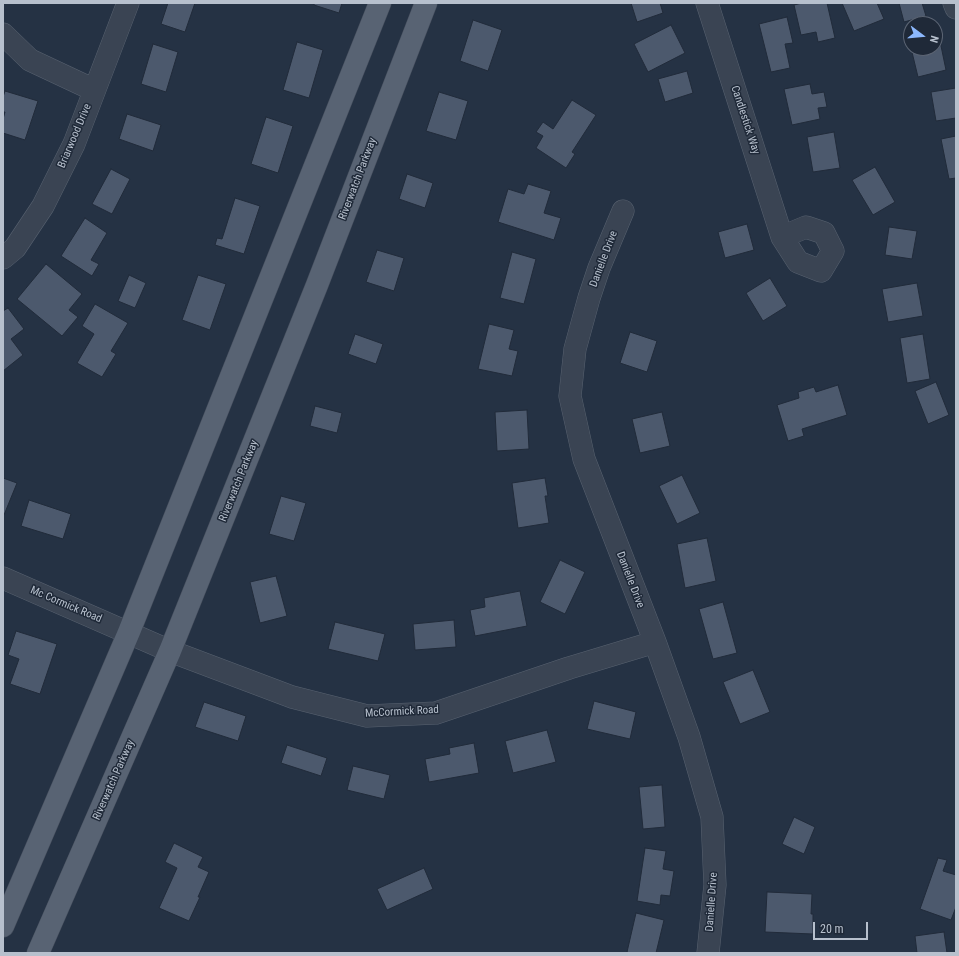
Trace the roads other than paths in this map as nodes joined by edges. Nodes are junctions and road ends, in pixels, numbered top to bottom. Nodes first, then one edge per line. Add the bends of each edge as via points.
1 (128, 3) edge
2 (380, 3) edge
3 (426, 3) edge
4 (709, 3) edge
5 (954, 3) edge
6 (956, 8) edge
7 (3, 34) edge
8 (94, 90) junction
9 (623, 211) dead end
10 (782, 237) dead end
11 (3, 258) edge
12 (3, 578) edge
13 (129, 632) junction
14 (655, 642) junction
15 (170, 651) junction
16 (3, 926) edge
17 (38, 953) edge
18 (708, 953) edge

1 - 8 street, Briarwood Drive
2 - 13 main road
3 - 15 main road, Riverwatch Parkway via 317,285
4 - 10 street, Candlestick Way
5 - 6 street
7 - 8 street via 30,60
8 - 11 street, Briarwood Drive via 74,144 43,206 15,248
9 - 14 street, Danielle Drive via 599,268 574,349 570,396 584,459
12 - 13 street, Mc Cormick Road
13 - 15 street, McCormick Road
13 - 16 main road
14 - 15 street, McCormick Road via 436,713 367,716 292,697
14 - 18 street, Danielle Drive via 689,737 712,817 715,885
15 - 17 main road, Riverwatch Parkway

